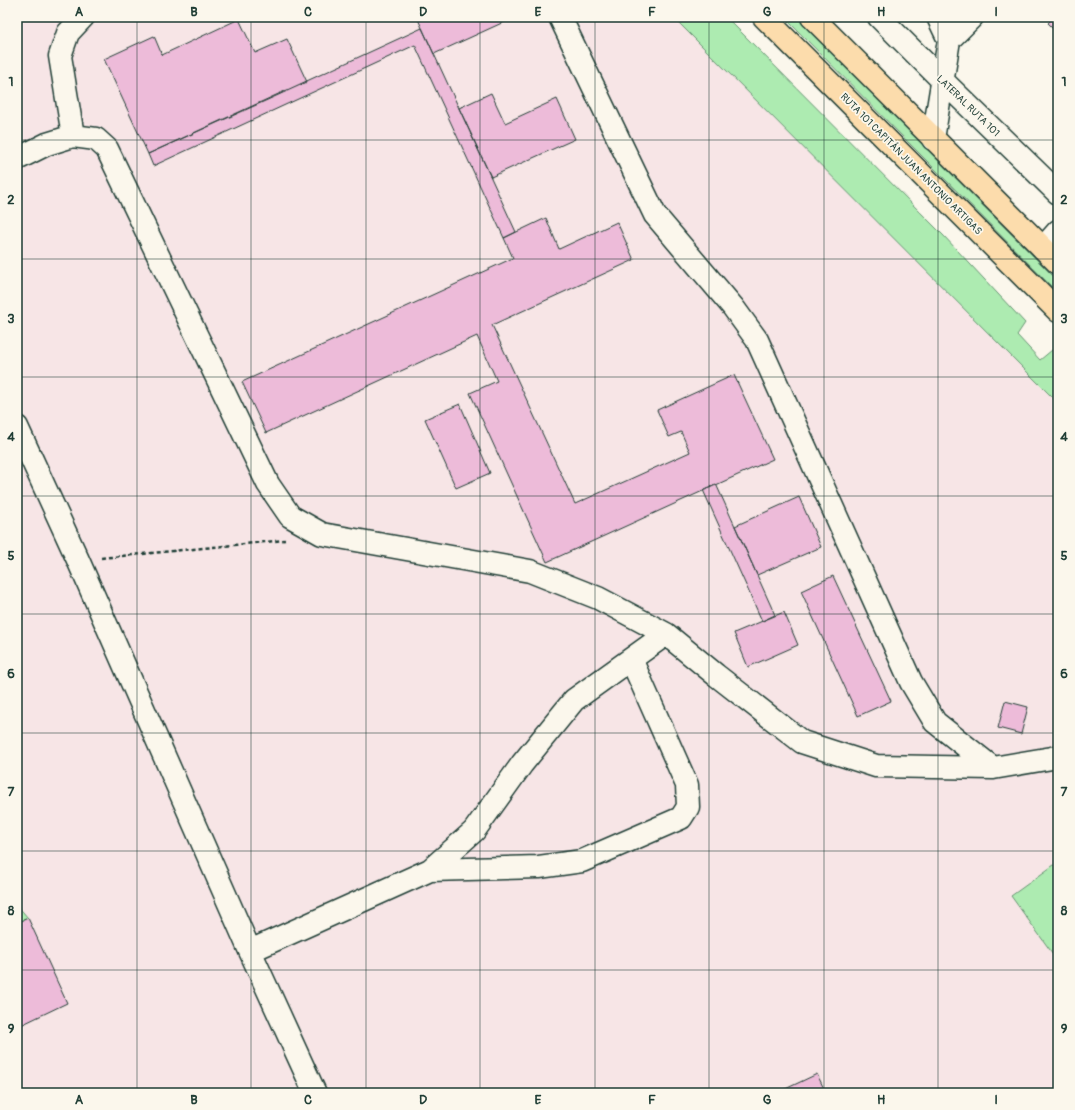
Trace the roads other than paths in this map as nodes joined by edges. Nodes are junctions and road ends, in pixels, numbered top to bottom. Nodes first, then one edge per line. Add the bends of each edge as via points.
1 (83, 17) edge
2 (560, 17) edge
3 (764, 17) edge
4 (812, 17) edge
5 (880, 17) edge
6 (938, 17) edge
7 (972, 17) edge
8 (949, 40) junction
9 (943, 81) junction
10 (73, 136) junction
11 (934, 139) junction
12 (17, 159) edge
13 (1058, 194) edge
14 (1058, 231) edge
15 (1043, 248) junction
16 (1058, 263) edge
17 (1058, 312) edge
18 (17, 427) edge
19 (666, 634) junction
20 (631, 659) junction
21 (1058, 756) edge
22 (994, 768) junction
23 (430, 870) junction
24 (250, 951) junction
25 (315, 1093) edge

1 - 10 street via 68,33 60,56
2 - 22 street via 655,215 734,307 757,340 910,682 935,722
3 - 17 highway, RUTA 101 CAPITÁN JUAN ANTONIO ARTIGAS
4 - 11 highway
5 - 9 street, LATERAL RUTA 101
6 - 8 street
7 - 8 street
8 - 9 street
9 - 11 street
9 - 13 street, LATERAL RUTA 101
10 - 12 street via 47,144
10 - 19 street via 96,139 107,149 268,484 290,516 322,534 530,571 598,598
11 - 15 highway
14 - 15 street
15 - 16 highway
18 - 24 street
19 - 20 street
19 - 22 street via 802,742 876,766
20 - 23 street via 574,700 522,764 474,831
20 - 23 street via 687,785 688,807 681,818 582,861 539,867
21 - 22 street
23 - 24 street
24 - 25 street

